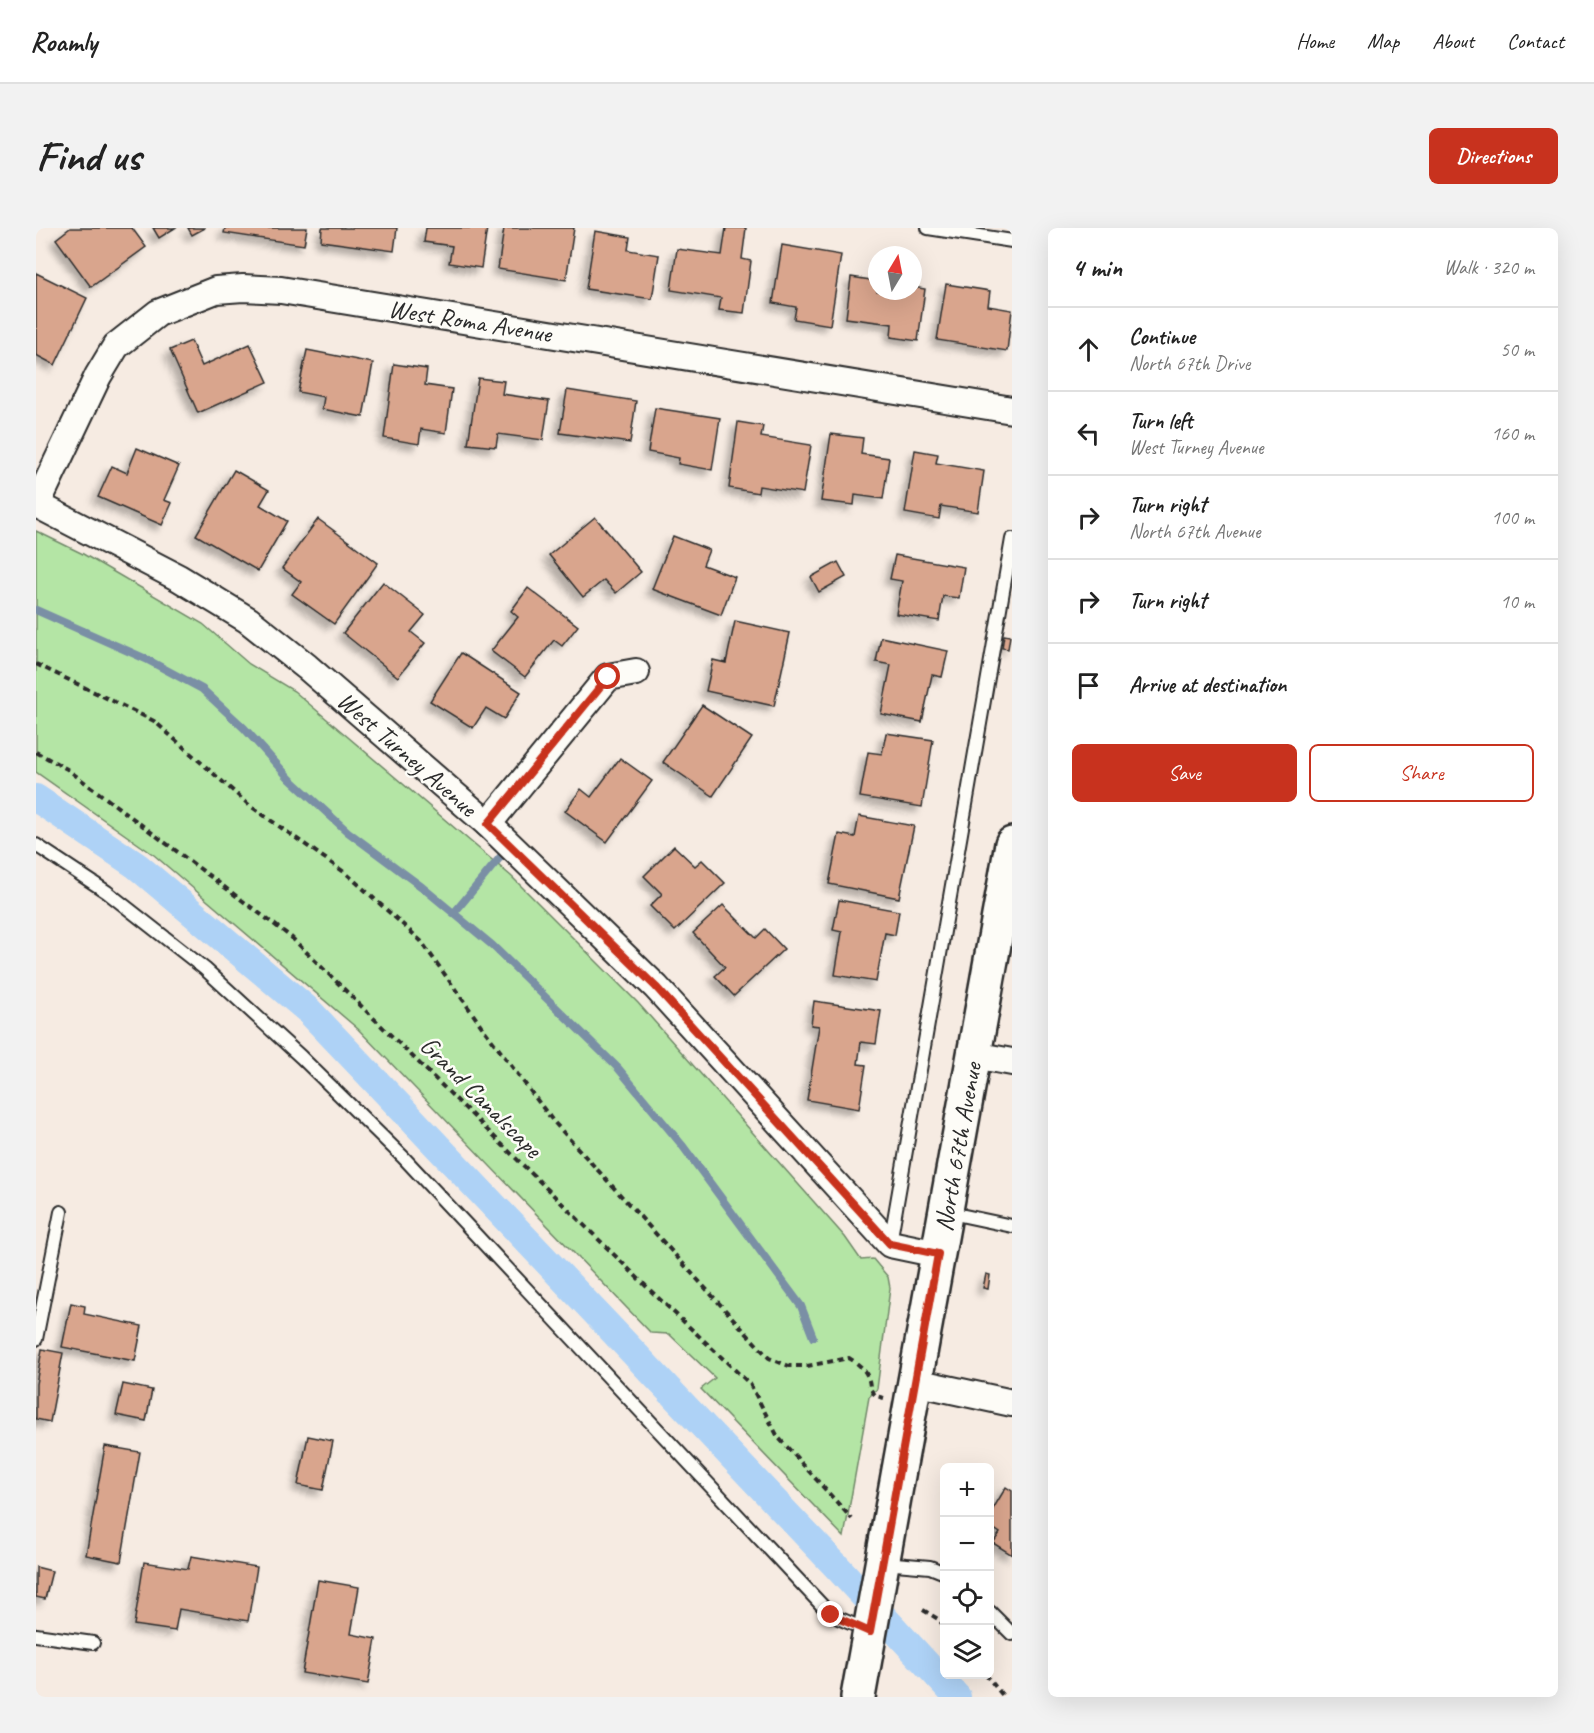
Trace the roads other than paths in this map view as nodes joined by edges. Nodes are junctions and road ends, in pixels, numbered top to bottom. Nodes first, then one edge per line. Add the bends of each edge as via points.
1 (928, 228) edge
2 (1012, 241) edge
3 (1012, 410) edge
4 (36, 504) edge
5 (1012, 539) edge
6 (636, 672) dead end
7 (488, 824) junction
8 (1012, 844) edge
9 (36, 845) edge
10 (974, 1055) junction
11 (1012, 1062) edge
12 (60, 1212) dead end
13 (946, 1212) junction
14 (1012, 1226) edge
15 (890, 1244) junction
16 (938, 1254) junction
17 (36, 1339) edge
18 (913, 1394) junction
19 (1012, 1402) edge
20 (883, 1563) junction
21 (940, 1571) edge
22 (994, 1616) edge
23 (1012, 1634) edge
24 (36, 1635) edge
25 (870, 1635) junction
26 (93, 1643) dead end
27 (858, 1697) edge

1 - 2 lane
3 - 4 street, West Roma Avenue via 281,291 216,290 158,313 116,346
4 - 7 street, West Turney Avenue via 179,578 248,620
5 - 15 lane, North 67th Avenue
6 - 7 street via 608,677
7 - 15 street, West Turney Avenue via 656,987
8 - 10 main road, North 67th Avenue
9 - 25 lane via 107,892 205,969 301,1057 403,1157 831,1615
10 - 11 street
10 - 13 main road, North 67th Avenue
12 - 17 lane
13 - 14 lane
13 - 16 main road, North 67th Avenue
15 - 16 street
16 - 18 main road, North 67th Avenue
18 - 19 street
18 - 20 main road, North 67th Avenue
20 - 21 lane
20 - 25 main road, North 67th Avenue
22 - 23 lane
24 - 26 lane
25 - 27 main road, North 67th Avenue

